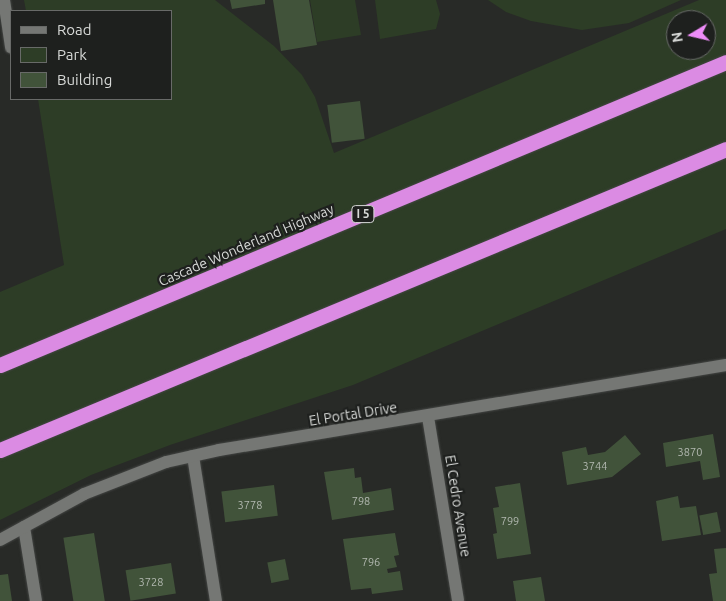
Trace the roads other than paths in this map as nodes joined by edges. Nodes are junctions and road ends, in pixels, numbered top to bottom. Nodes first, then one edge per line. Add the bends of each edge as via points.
1 (4, 0) edge
2 (10, 40) edge
3 (726, 62) edge
4 (726, 149) edge
5 (726, 364) edge
6 (0, 365) edge
7 (428, 417) junction
8 (0, 450) edge
9 (193, 456) junction
10 (24, 527) junction
11 (0, 540) edge
12 (36, 601) edge
13 (216, 601) edge
14 (458, 601) edge

1 - 2 street
3 - 6 highway, Cascade Wonderland Highway / I 5
4 - 8 highway
5 - 7 street, El Portal Drive
7 - 9 street, El Portal Drive
7 - 14 street, El Cedro Avenue
9 - 10 street, El Portal Drive via 114,480
9 - 13 street
10 - 11 street, El Portal Drive
10 - 12 street

